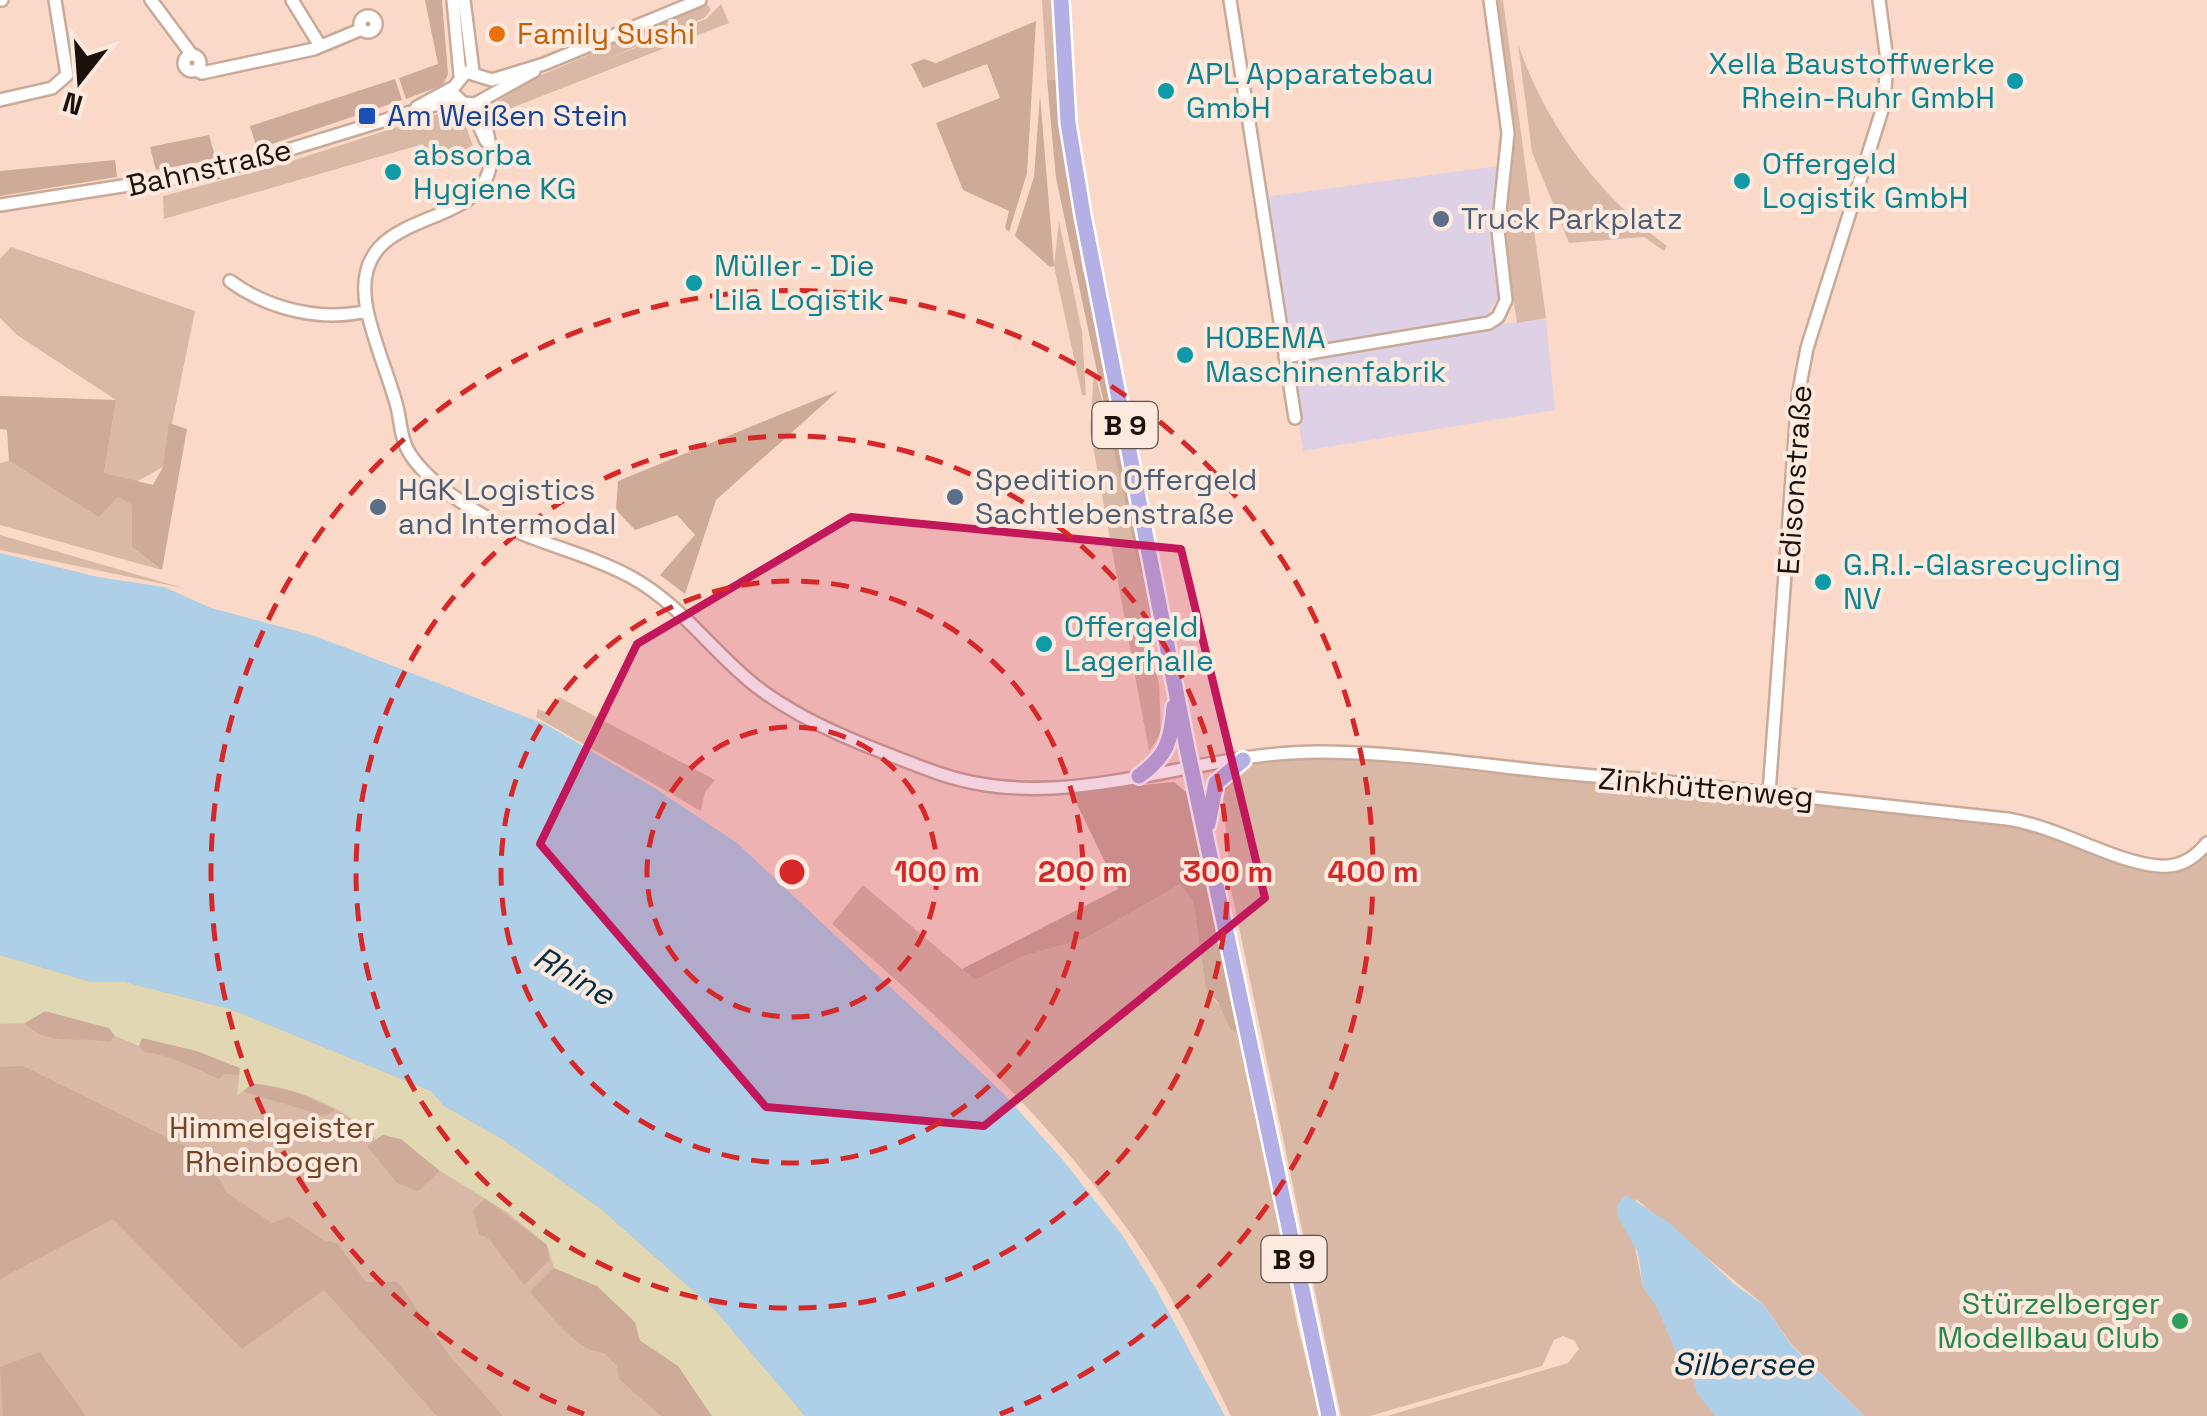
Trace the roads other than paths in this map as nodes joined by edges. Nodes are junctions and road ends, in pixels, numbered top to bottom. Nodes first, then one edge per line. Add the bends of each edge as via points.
1 (55, 0) edge
2 (151, 0) edge
3 (292, 0) edge
4 (453, 0) edge
5 (464, 0) edge
6 (700, 0) edge
7 (1061, 0) edge
8 (1230, 0) edge
9 (1490, 0) edge
10 (1879, 0) edge
11 (362, 29) dead end
12 (319, 44) junction
13 (544, 64) junction
14 (468, 90) junction
15 (0, 100) edge
16 (0, 205) edge
17 (230, 281) dead end
18 (368, 311) junction
19 (1285, 356) junction
20 (1295, 418) dead end
21 (1176, 688) junction
22 (1244, 760) junction
23 (1192, 768) junction
24 (1139, 776) junction
25 (1769, 793) junction
26 (1206, 838) junction
27 (2207, 843) edge
28 (1329, 1416) edge

1 - 15 street via 67,75 52,88
2 - 12 street via 200,61 196,70
3 - 12 street
4 - 14 street
5 - 14 street
6 - 13 street, Bahnstraße
7 - 21 main road, B 9 via 1073,162
8 - 19 street
9 - 19 street via 1508,132 1498,230 1506,289 1502,310 1489,322
10 - 25 street, Edisonstraße via 1887,60 1884,104 1798,396
11 - 12 street
13 - 14 street, Bahnstraße
13 - 14 street, Bahnstraße
14 - 16 street, Bahnstraße via 218,171
14 - 18 street via 490,168 474,194 412,222 380,247 368,276
17 - 18 street via 315,316
18 - 24 street, Zinkhüttenweg via 404,443 423,469 496,523 616,569 657,593 778,702 931,771 984,786 1044,790
19 - 20 street
21 - 23 main road, B 9
21 - 24 main road via 1168,748
22 - 23 street, Zinkhüttenweg
22 - 25 street, Zinkhüttenweg via 1340,752
22 - 26 main road via 1216,783
23 - 24 street, Zinkhüttenweg
23 - 26 main road, B 9
25 - 27 street, Zinkhüttenweg via 2030,822 2157,866 2187,861
26 - 28 main road, B 9

